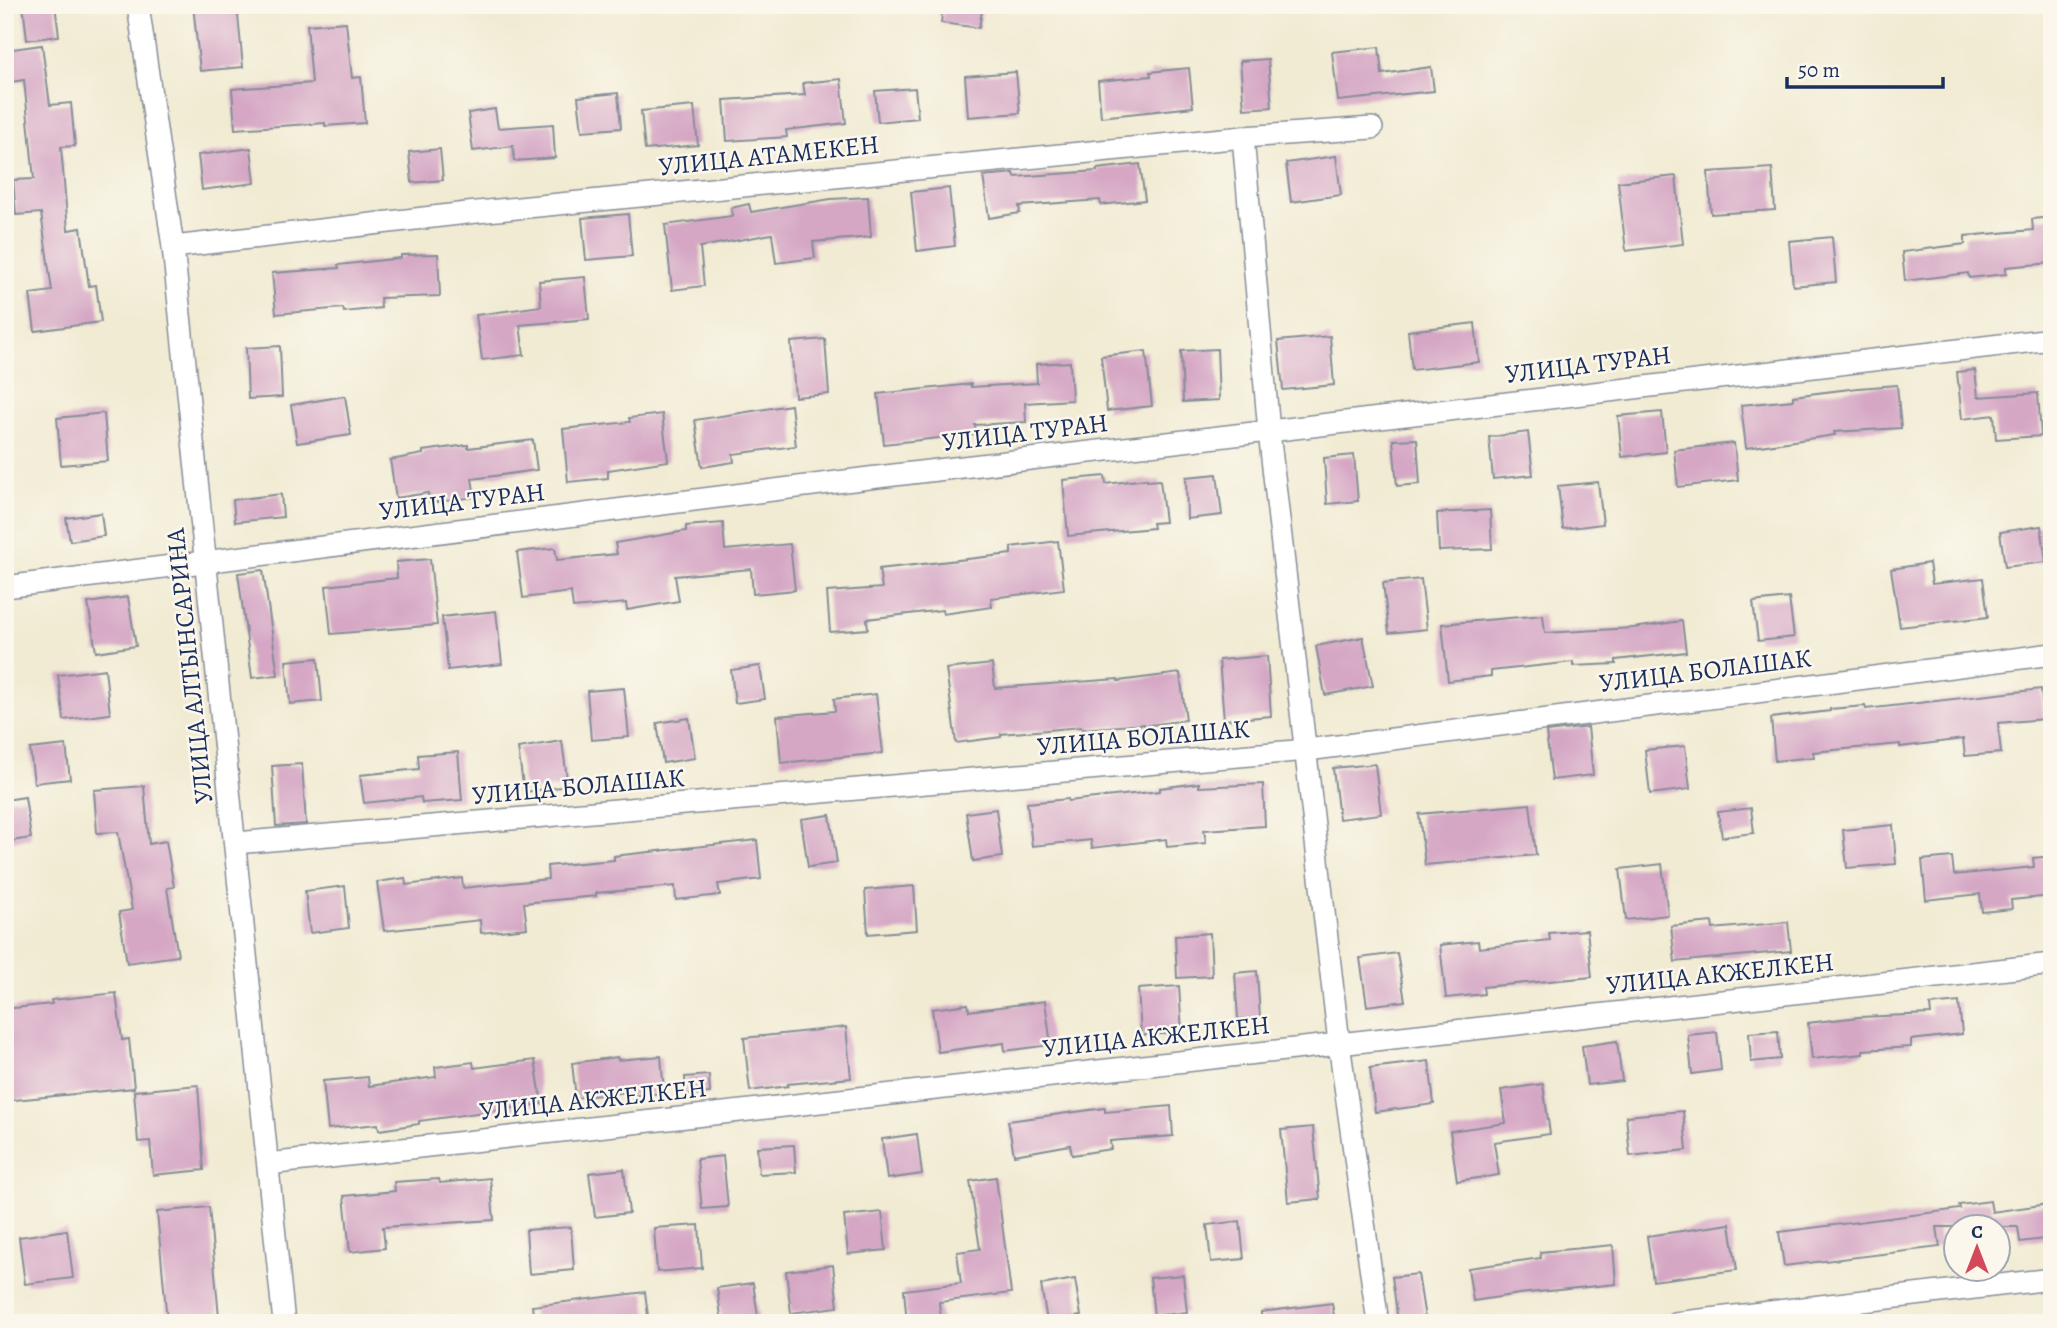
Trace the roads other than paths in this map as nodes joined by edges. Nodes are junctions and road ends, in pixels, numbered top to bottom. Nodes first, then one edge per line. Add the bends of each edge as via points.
1 (138, 5) edge
2 (1372, 128) dead end
3 (1243, 137) junction
4 (173, 247) junction
5 (2052, 339) edge
6 (1269, 432) junction
7 (206, 561) junction
8 (5, 587) edge
9 (2052, 654) edge
10 (1307, 750) junction
11 (236, 843) junction
12 (2052, 964) edge
13 (1339, 1043) junction
14 (268, 1164) junction
15 (2052, 1279) edge
16 (284, 1323) edge
17 (1378, 1323) edge
18 (1675, 1323) edge

1 - 4 street, УЛИЦА АЛТЫНСАРИНА
2 - 3 street, УЛИЦА АТАМЕКЕН
3 - 4 street, УЛИЦА АТАМЕКЕН via 467,213
3 - 6 street
4 - 7 street, УЛИЦА АЛТЫНСАРИНА
5 - 6 street, УЛИЦА ТУРАН
6 - 7 street, УЛИЦА ТУРАН
6 - 10 street
7 - 8 street, УЛИЦА ТУРАН
7 - 11 street, УЛИЦА АЛТЫНСАРИНА
9 - 10 street, УЛИЦА БОЛАШАК
10 - 11 street, УЛИЦА БОЛАШАК
10 - 13 street
11 - 14 street, УЛИЦА АЛТЫНСАРИНА
12 - 13 street, УЛИЦА АКЖЕЛКЕН
13 - 14 street, УЛИЦА АКЖЕЛКЕН
13 - 17 street
14 - 16 street, УЛИЦА АЛТЫНСАРИНА
15 - 18 street

